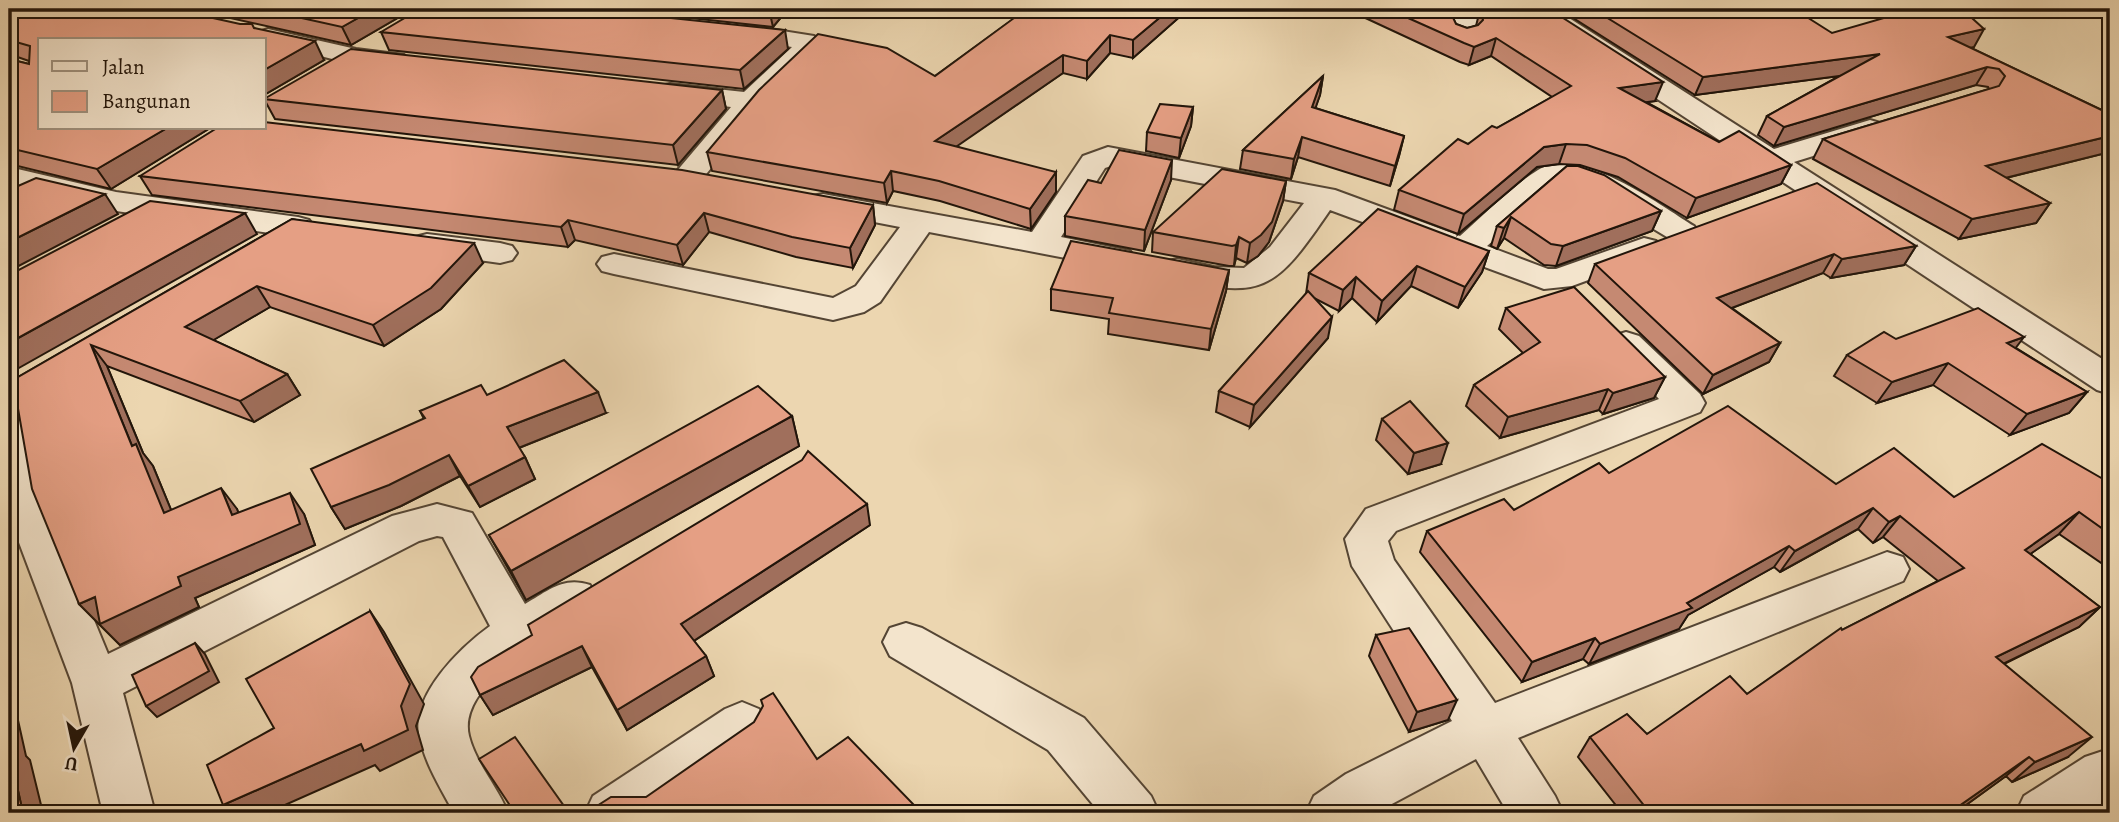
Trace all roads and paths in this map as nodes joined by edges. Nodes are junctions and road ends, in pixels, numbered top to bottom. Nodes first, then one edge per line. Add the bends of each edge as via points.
1 (1500, 9) edge
2 (1538, 9) edge
3 (712, 29) edge
4 (239, 30) edge
5 (390, 36) edge
6 (1463, 36) edge
7 (356, 57) junction
8 (424, 65) edge
9 (322, 77) edge
10 (642, 89) edge
11 (751, 102) junction
12 (1899, 120) edge
13 (1769, 160) junction
14 (726, 185) edge
15 (17, 186) edge
16 (1810, 187) junction
17 (156, 194) junction
18 (791, 197) edge
19 (1324, 197) junction
20 (1772, 201) edge
21 (921, 221) junction
22 (112, 233) edge
23 (392, 239) edge
24 (1040, 244) junction
25 (1465, 249) junction
26 (500, 253) dead end
27 (249, 255) edge
28 (614, 264) dead end
29 (1560, 279) junction
30 (2110, 381) edge
31 (17, 391) edge
32 (1887, 569) dead end
33 (612, 575) edge
34 (517, 632) junction
35 (906, 642) dead end
36 (96, 683) junction
37 (743, 724) dead end
38 (1485, 729) junction
39 (2103, 774) dead end
40 (128, 813) edge
41 (482, 813) edge
42 (611, 813) edge
43 (1133, 813) edge
44 (1332, 813) edge
45 (1537, 813) edge
46 (2042, 813) edge

1 - 6 street via 1458,22
2 - 13 street
3 - 11 street via 808,43
4 - 7 street
5 - 7 street
7 - 8 street
7 - 9 street
10 - 11 street
11 - 14 street via 673,176
12 - 13 street
13 - 16 street
15 - 17 street via 118,201
16 - 20 street
16 - 30 street
17 - 22 street
17 - 27 street via 311,229
18 - 21 street
19 - 24 street via 1272,265 1255,277 1229,279
19 - 24 street via 1108,156 1094,162
19 - 25 street
21 - 24 street
21 - 28 street via 868,294 833,309
23 - 26 street
25 - 29 street via 1523,273
25 - 29 street via 1550,174 1562,171 1695,228
29 - 38 street via 1686,403 1381,520 1366,539 1374,566
31 - 36 street via 28,510
32 - 38 street
33 - 34 street
34 - 36 street via 457,524 437,520 407,528
34 - 41 street via 475,666 453,696 443,727 455,763
35 - 43 street via 1066,734
36 - 40 street
37 - 42 street
38 - 44 street via 1364,791
38 - 45 street
39 - 46 street

